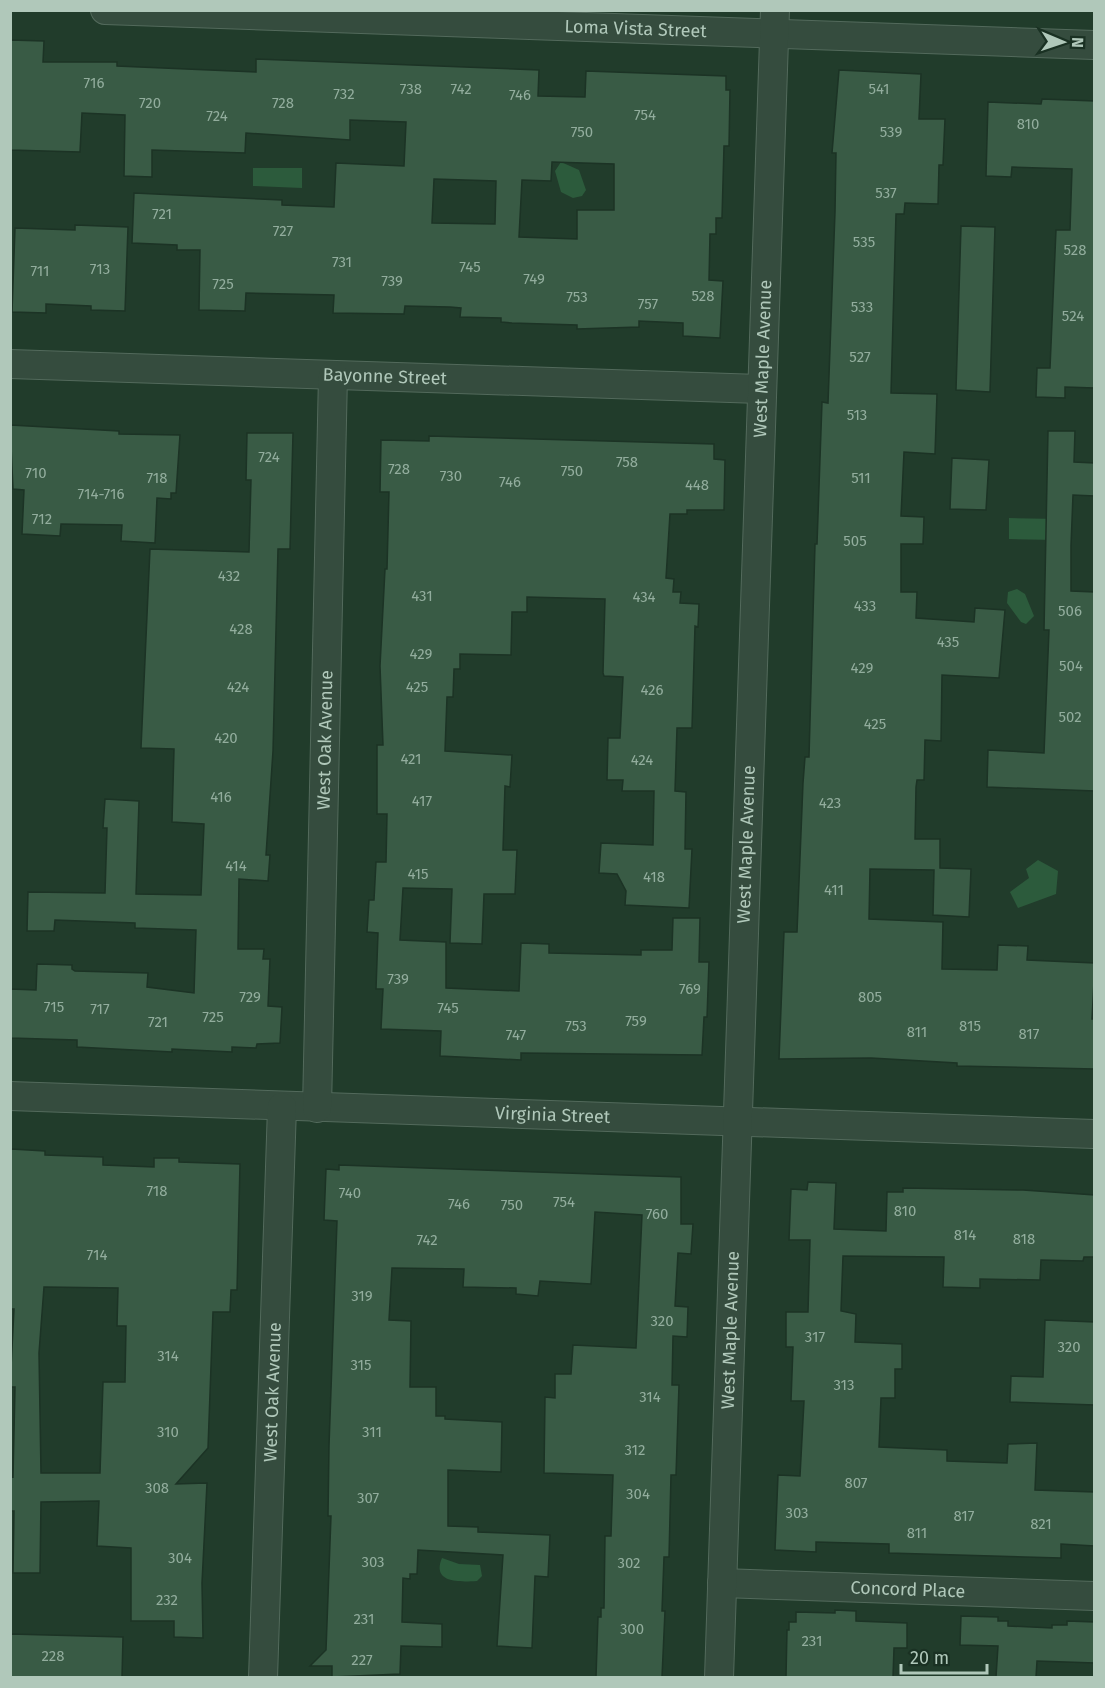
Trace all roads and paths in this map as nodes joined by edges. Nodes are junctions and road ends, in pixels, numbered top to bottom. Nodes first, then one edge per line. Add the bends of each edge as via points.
1 (105, 10) edge
2 (290, 14) edge
3 (774, 22) edge
4 (1095, 45) edge
5 (10, 364) edge
6 (333, 375) junction
7 (760, 389) junction
8 (10, 1096) edge
9 (282, 1107) junction
10 (317, 1108) junction
11 (739, 1122) junction
12 (1095, 1134) edge
13 (722, 1583) junction
14 (1095, 1596) edge
15 (263, 1677) edge
16 (719, 1677) edge

1 - 2 street, Loma Vista Street
2 - 3 street, Loma Vista Street
3 - 4 street, Loma Vista Street
3 - 7 street, West Maple Avenue
5 - 6 street, Bayonne Street
6 - 7 street, Bayonne Street
6 - 10 street, West Oak Avenue
7 - 11 street, West Maple Avenue
8 - 9 street, Virginia Street
9 - 10 street, Virginia Street
9 - 15 street, West Oak Avenue
10 - 11 street, Virginia Street
11 - 12 street, Virginia Street
11 - 13 street, West Maple Avenue
13 - 14 street, Concord Place
13 - 16 street, West Maple Avenue

